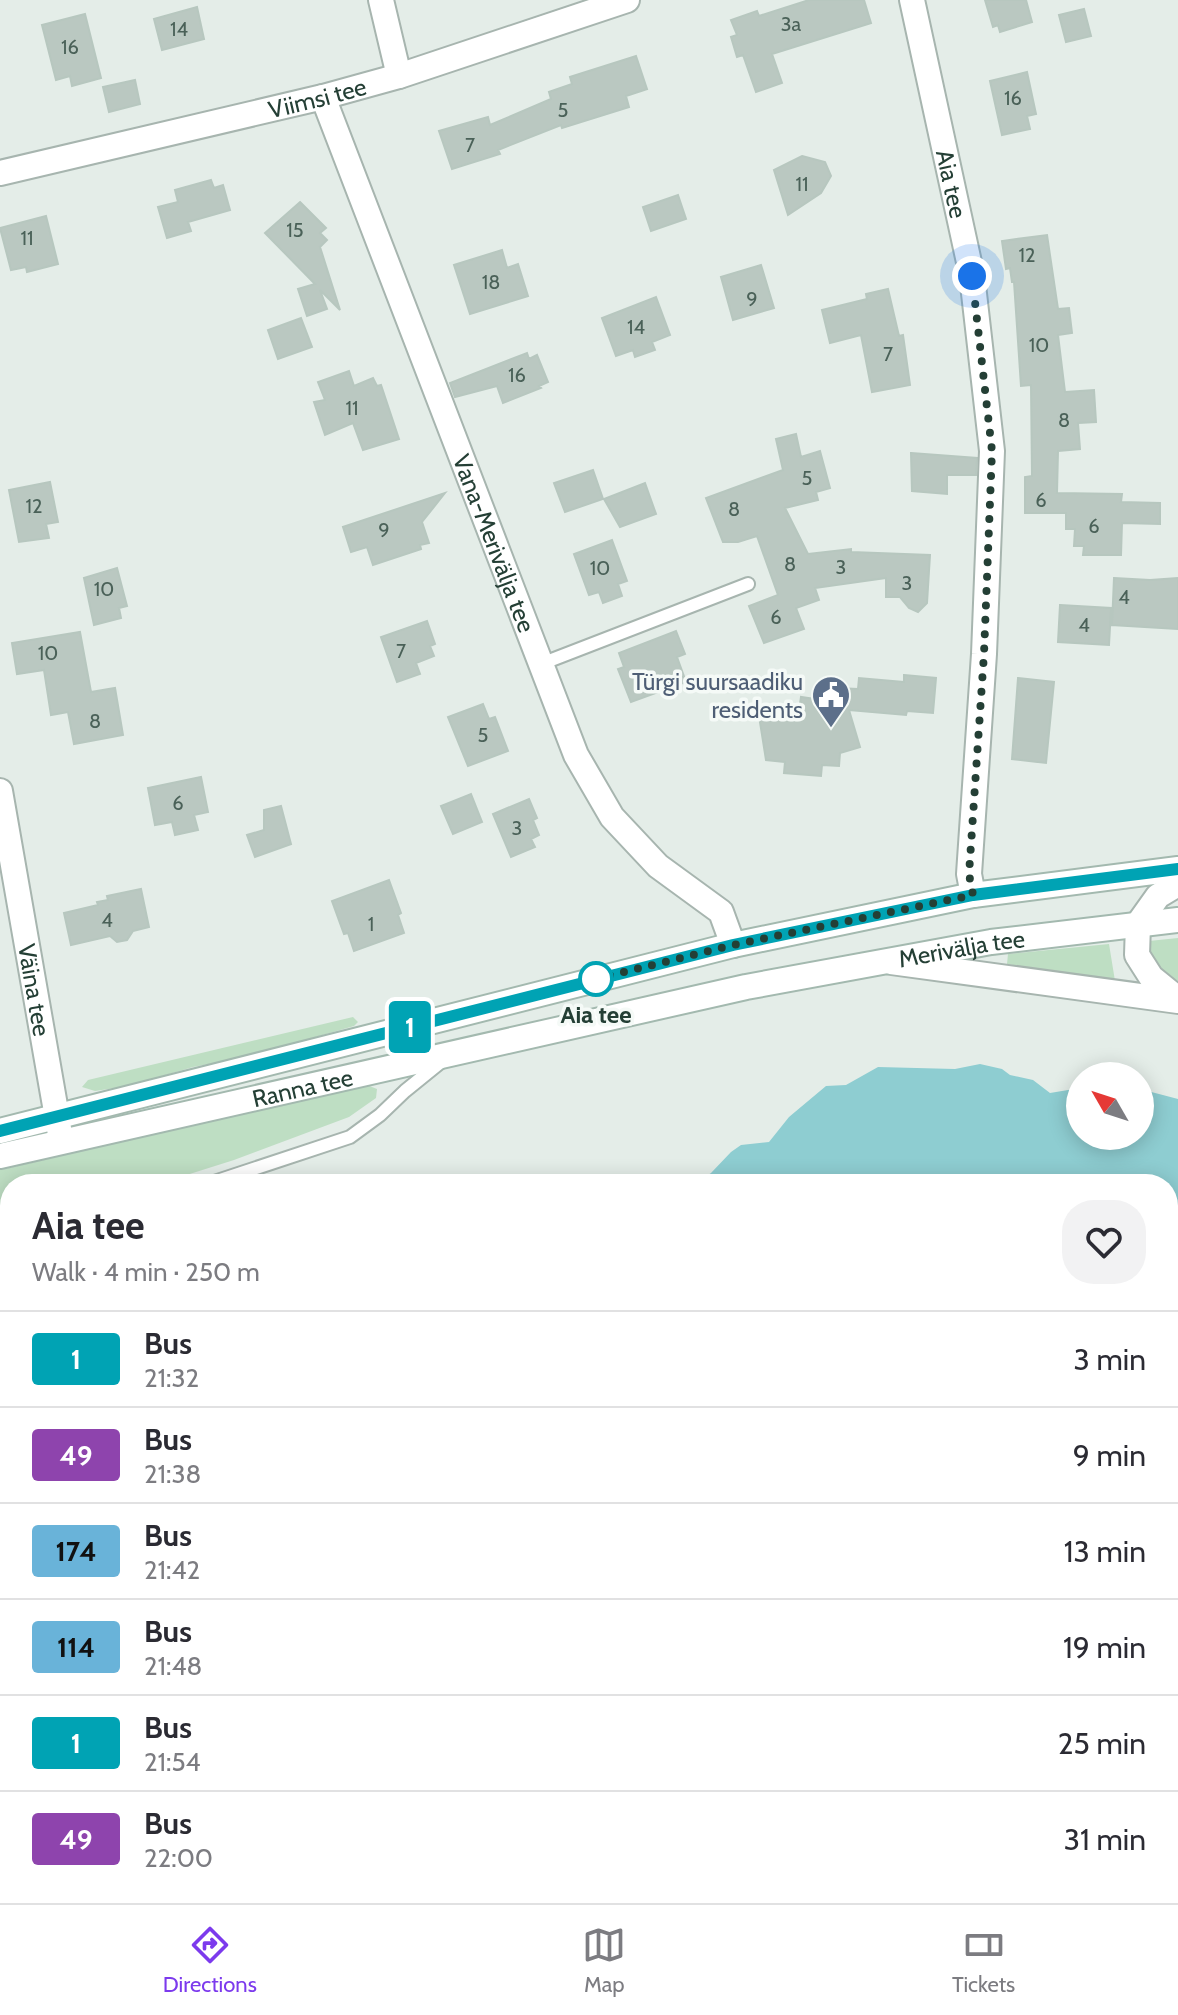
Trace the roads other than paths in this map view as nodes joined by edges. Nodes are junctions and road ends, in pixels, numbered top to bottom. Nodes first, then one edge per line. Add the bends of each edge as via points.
1 (381, 0) edge
2 (627, 0) edge
3 (912, 0) edge
4 (399, 76) junction
5 (323, 97) junction
6 (0, 173) edge
7 (748, 584) dead end
8 (541, 664) junction
9 (0, 791) edge
10 (1178, 869) edge
11 (1178, 884) edge
12 (973, 895) junction
13 (1178, 920) edge
14 (1138, 924) junction
15 (733, 945) junction
16 (884, 961) junction
17 (746, 987) joint
18 (1178, 1000) edge
19 (451, 1054) junction
20 (60, 1128) junction
21 (0, 1131) edge
22 (0, 1156) edge
23 (238, 1174) edge

1 - 4 street
2 - 4 street, Viimsi tee
3 - 12 street, Aia tee via 972,276 992,451 969,874
4 - 5 street, Viimsi tee
5 - 6 street, Viimsi tee
5 - 8 street, Vana-Merivälja tee
7 - 8 lane
8 - 15 street, Vana-Merivälja tee via 576,755 612,817 658,866 721,912
9 - 20 street, Väina tee
10 - 12 street, Merivälja tee
11 - 14 street via 1158,896
12 - 15 street, Merivälja tee
13 - 14 street, Merivälja tee
14 - 16 street, Merivälja tee
14 - 18 street via 1137,955 1151,977
15 - 20 street, Ranna tee
16 - 17 street, Merivälja tee
16 - 18 street
17 - 19 street, Ranna tee
19 - 20 street, Ranna tee
19 - 23 lane via 350,1137
20 - 21 street, Ranna tee
20 - 22 street, Ranna tee

